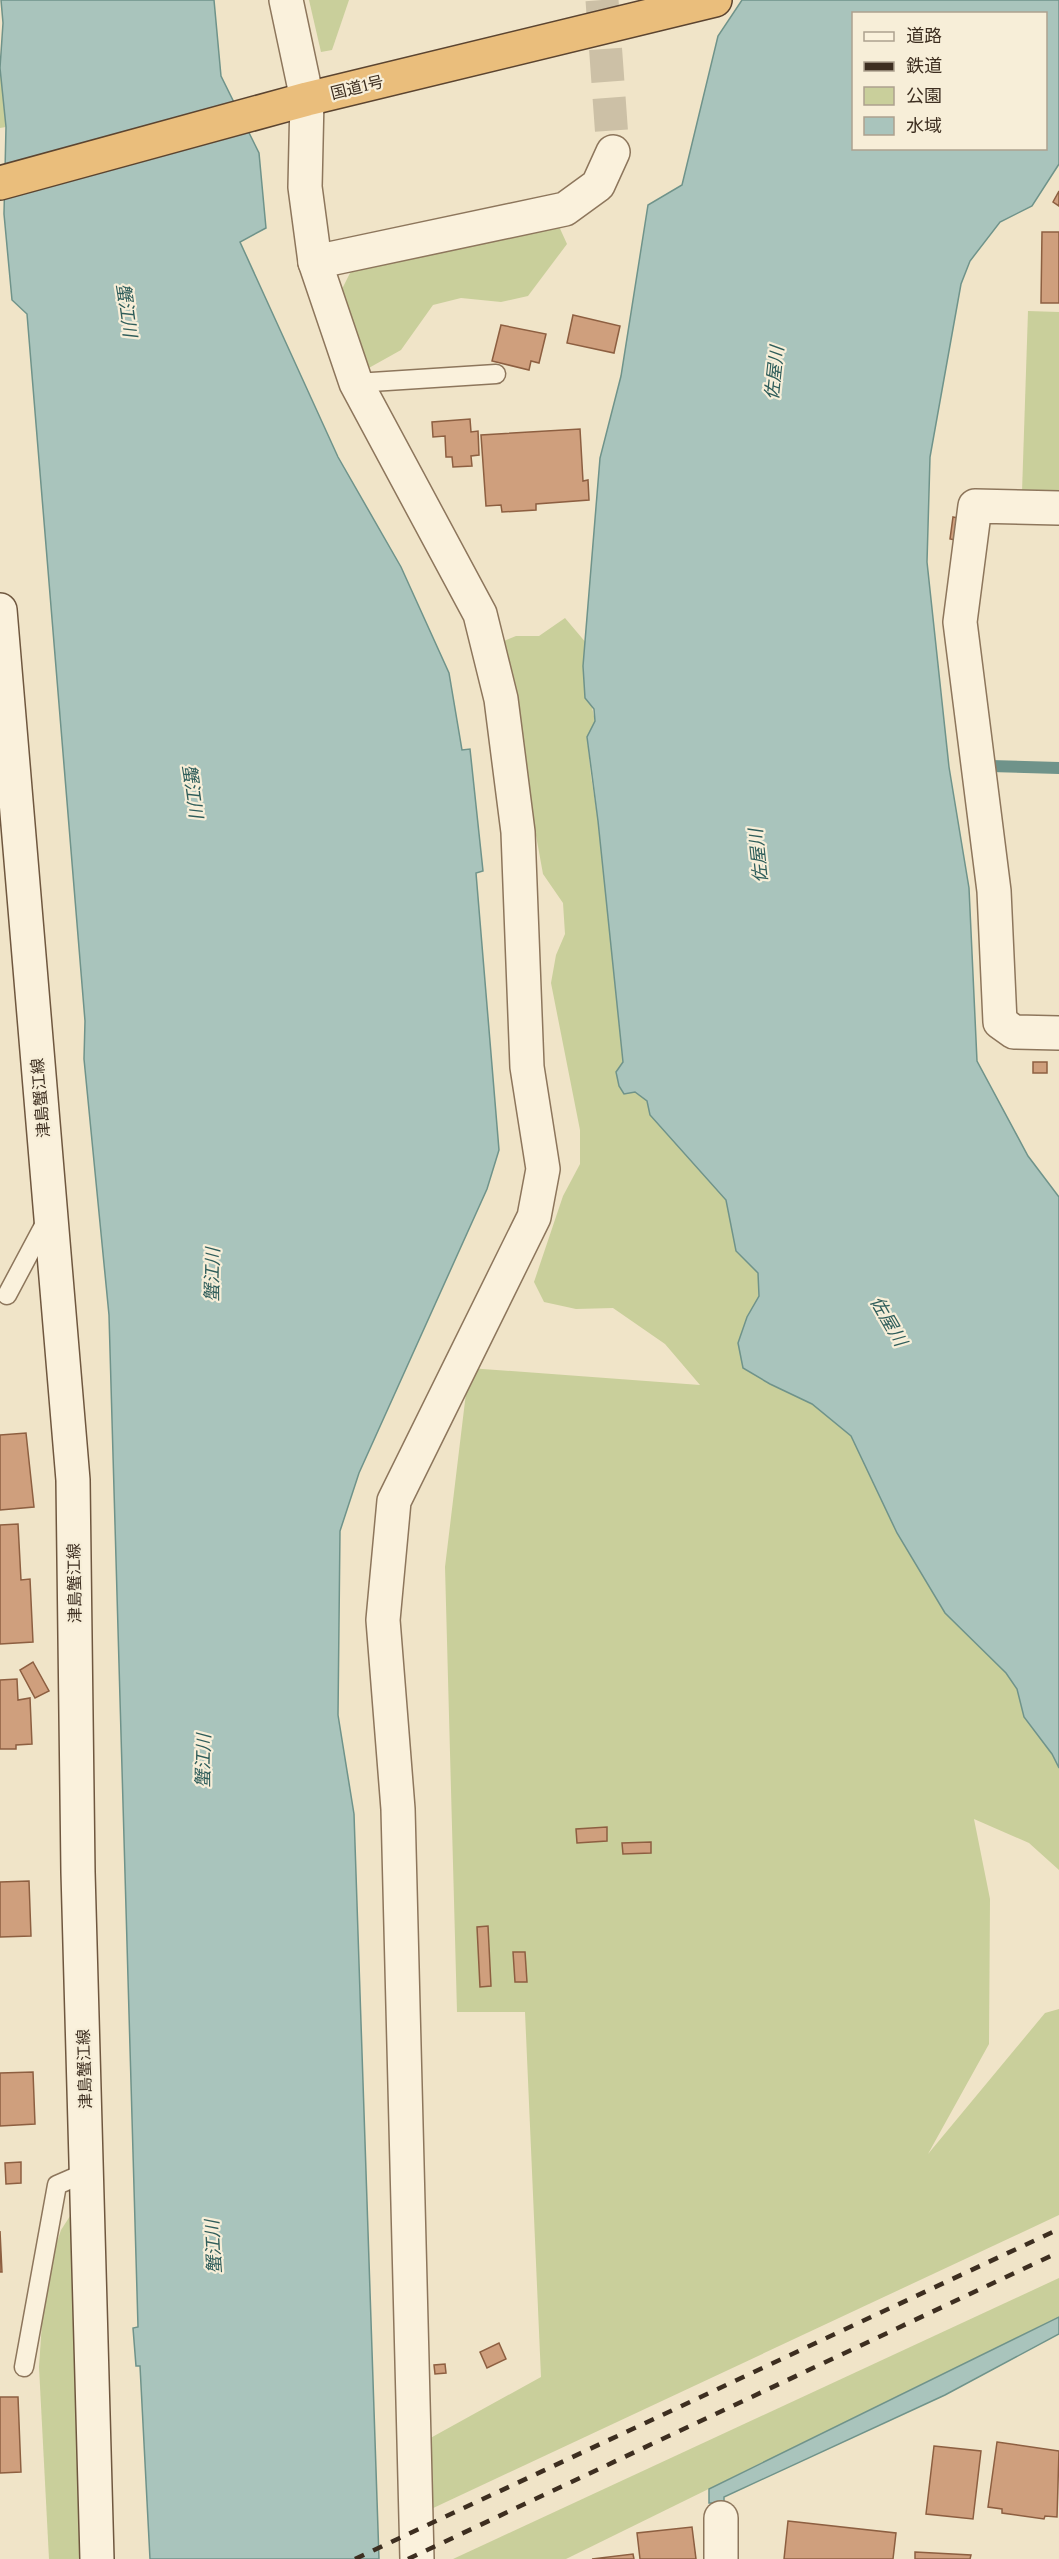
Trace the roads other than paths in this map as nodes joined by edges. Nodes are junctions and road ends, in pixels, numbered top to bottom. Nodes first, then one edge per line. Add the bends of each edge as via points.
1 (286, 0) edge
2 (716, 0) edge
3 (652, 9) edge
4 (307, 99) junction
5 (613, 152) tunnel mouth
6 (0, 183) edge
7 (315, 262) junction
8 (496, 374) dead end
9 (356, 383) junction
10 (1059, 508) edge
11 (0, 610) edge
12 (1059, 1033) edge
13 (50, 1213) junction
14 (7, 1295) dead end
15 (87, 2172) junction
16 (24, 2367) dead end
17 (721, 2518) dead end
18 (98, 2559) edge
19 (417, 2559) edge
20 (721, 2559) edge

1 - 4 street
2 - 3 highway, 国道1号
3 - 4 highway, 国道1号
4 - 6 highway, 国道1号
4 - 7 street via 305,187
5 - 7 street via 598,185 565,209
7 - 9 street
8 - 9 lane
9 - 19 street via 480,614 501,699 518,832 527,1067 543,1169 534,1217 394,1501 382,1620 398,1809
10 - 12 street via 975,506 960,622 994,891 1000,1022 1014,1032
11 - 13 street, 津島蟹江線
13 - 14 lane
13 - 15 street, 津島蟹江線 via 73,1480
15 - 16 lane via 57,2185
15 - 18 street, 津島蟹江線
17 - 20 street

